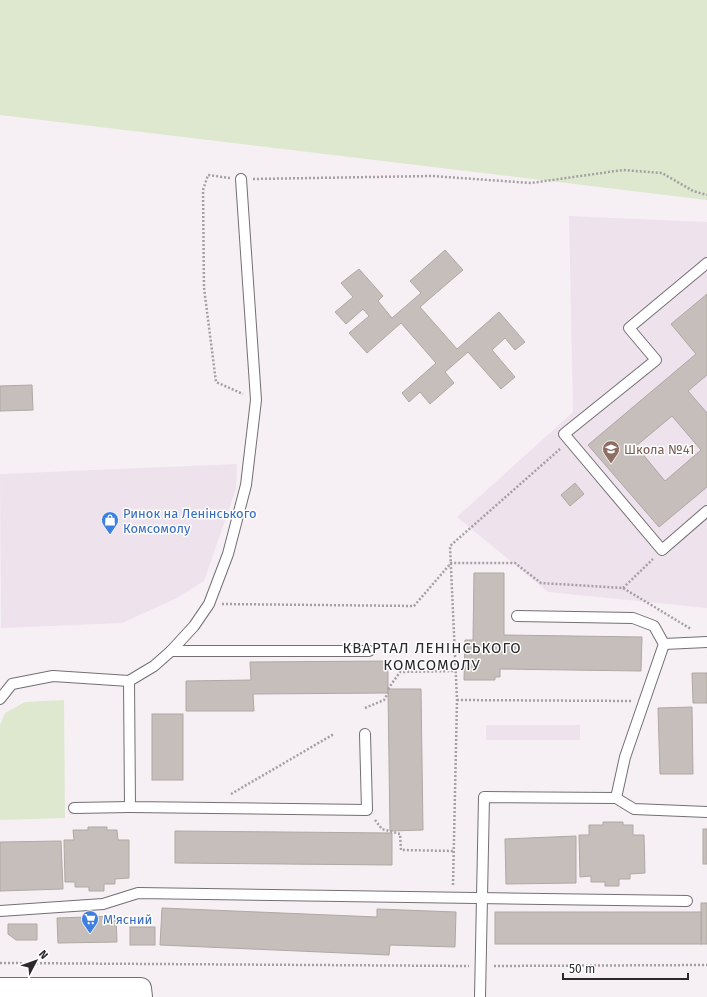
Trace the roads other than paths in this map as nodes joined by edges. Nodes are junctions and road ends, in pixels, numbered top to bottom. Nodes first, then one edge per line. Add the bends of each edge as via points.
1 (241, 179) road end
2 (707, 263) edge
3 (707, 511) edge
4 (517, 616) dead end
5 (707, 642) edge
6 (664, 644) junction
7 (171, 651) junction
8 (369, 651) dead end
9 (130, 680) junction
10 (0, 699) edge
11 (365, 734) dead end
12 (616, 798) junction
13 (130, 807) junction
14 (74, 808) dead end
15 (707, 812) edge
16 (482, 898) junction
17 (687, 901) dead end
18 (0, 911) edge
19 (0, 988) edge
20 (142, 997) edge
21 (480, 997) edge

1 - 7 lane via 256,400 246,485 228,554 209,604 194,626
2 - 3 lane via 629,328 656,360 564,434 662,550
4 - 6 lane via 633,618 654,626
5 - 6 lane
6 - 12 lane via 625,758
7 - 8 lane
7 - 9 lane via 154,666
9 - 10 lane via 53,676 12,684
9 - 13 lane
11 - 13 lane via 367,810
12 - 15 lane via 634,810
12 - 16 lane via 484,797
13 - 14 lane
16 - 17 lane
16 - 18 lane via 138,893 103,904
16 - 21 lane
19 - 20 street via 141,988

